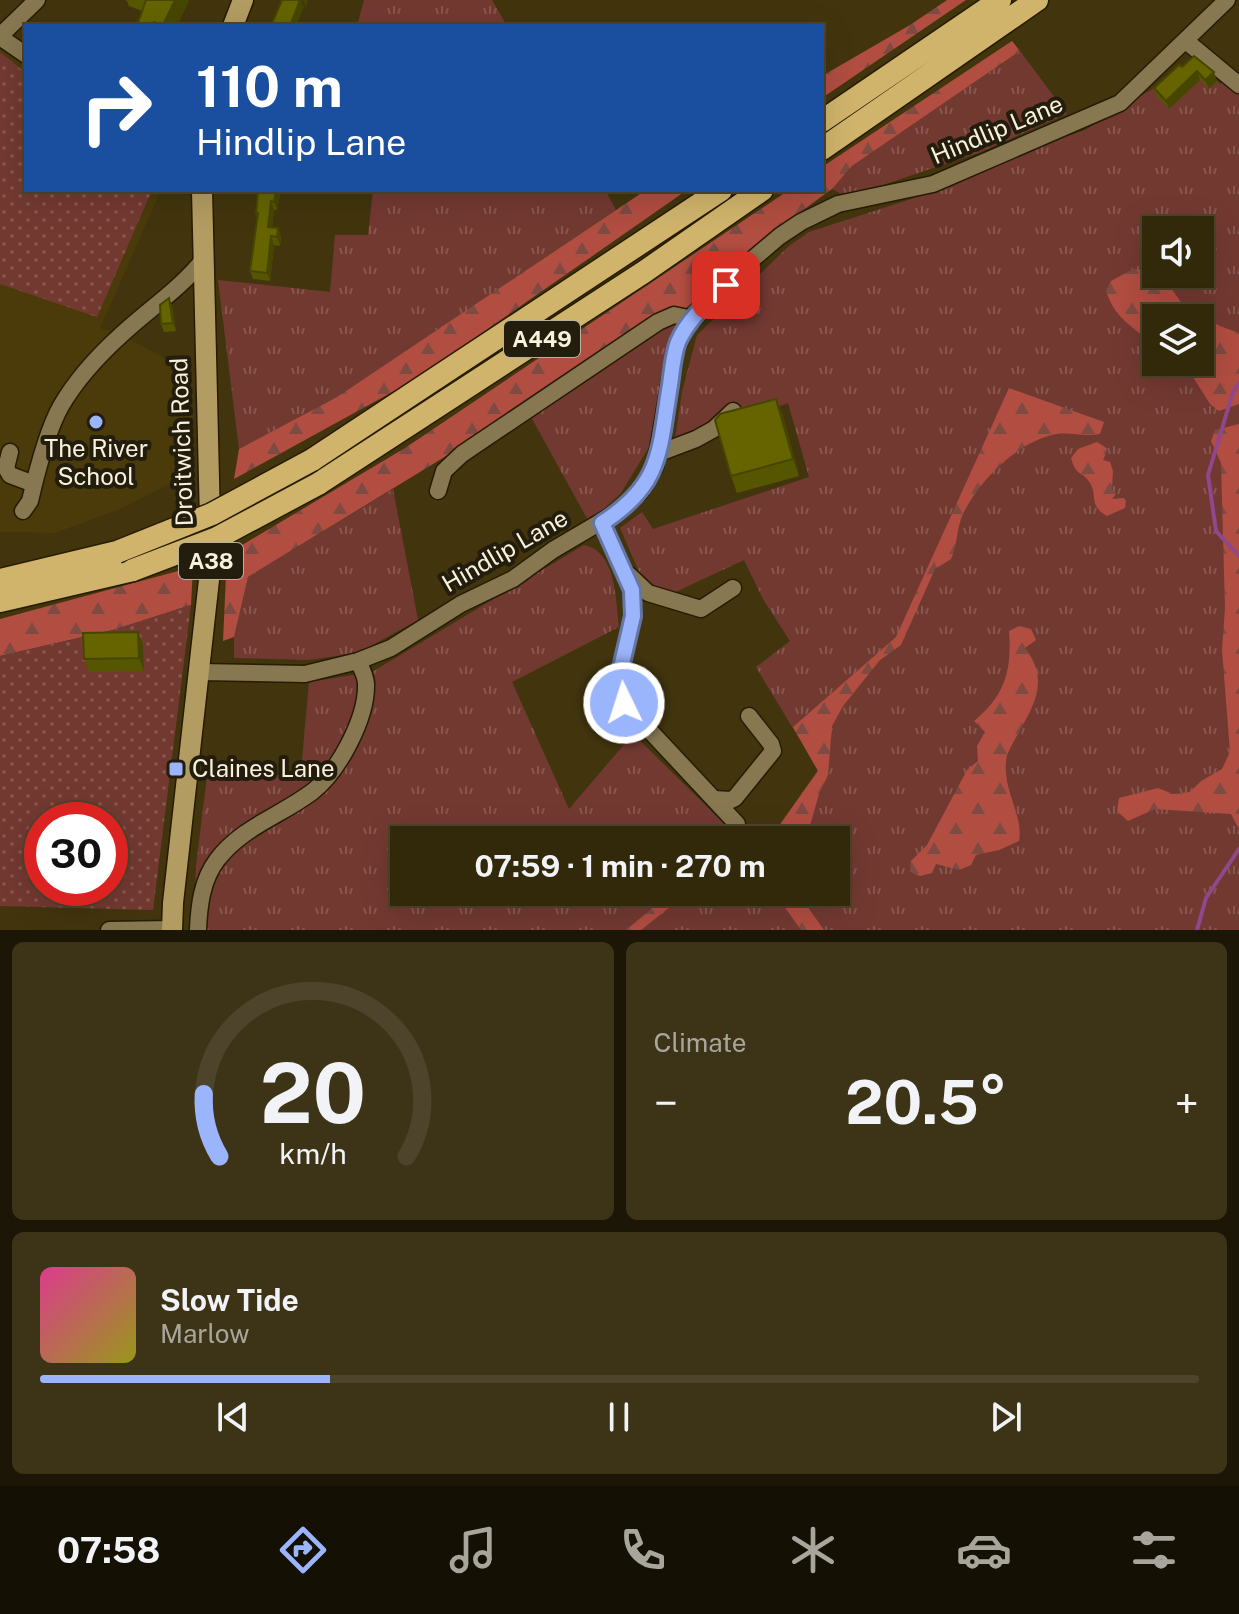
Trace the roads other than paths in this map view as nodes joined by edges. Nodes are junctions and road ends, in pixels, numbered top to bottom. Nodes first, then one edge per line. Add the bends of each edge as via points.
1 (37, 0) edge
2 (243, 0) edge
3 (1000, 0) edge
4 (1037, 0) edge
5 (1227, 0) edge
6 (234, 24) edge
7 (0, 37) edge
8 (1186, 41) junction
9 (24, 54) edge
10 (1239, 85) edge
11 (824, 120) edge
12 (824, 148) edge
13 (202, 192) edge
14 (718, 192) edge
15 (759, 192) edge
16 (204, 259) junction
17 (693, 319) junction
18 (753, 406) edge
19 (10, 452) dead end
20 (659, 453) junction
21 (34, 484) junction
22 (438, 491) dead end
23 (23, 511) dead end
24 (602, 523) junction
25 (625, 571) junction
26 (0, 580) edge
27 (733, 588) dead end
28 (0, 601) edge
29 (358, 661) junction
30 (199, 672) junction
31 (749, 716) dead end
32 (714, 799) junction
33 (737, 824) dead end
34 (172, 929) edge
35 (109, 930) edge
36 (198, 930) edge

1 - 7 street
2 - 6 main road
3 - 11 highway
4 - 12 highway
5 - 8 street, Hindlip Lane
7 - 9 street
8 - 10 street
8 - 17 street, Hindlip Lane via 1120,103 933,184 838,204 801,222 748,263
13 - 16 main road, Droitwich Road / A38
14 - 26 highway, A449, bridge via 312,460 212,514 117,552
15 - 28 highway, A449, bridge via 318,484 217,538 133,570
16 - 21 street via 77,384 52,427
16 - 30 main road, Droitwich Road / A38 via 211,562
17 - 20 street, Hindlip Lane via 675,352
17 - 22 street via 674,315 638,335 462,454 444,471
18 - 20 street via 728,413 714,429
19 - 21 street via 10,475
20 - 24 street, Hindlip Lane via 640,492
21 - 23 street
24 - 25 street
24 - 29 street, Hindlip Lane via 391,648
25 - 27 street via 648,593 701,609
25 - 32 street via 633,616 617,685 620,694
29 - 30 street, Hindlip Lane via 305,674
29 - 36 street via 367,681 365,703 339,759 315,789 247,831 215,862 202,893
30 - 34 main road, Droitwich Road / A38
31 - 32 street via 773,751 735,798
32 - 33 street
34 - 35 street

